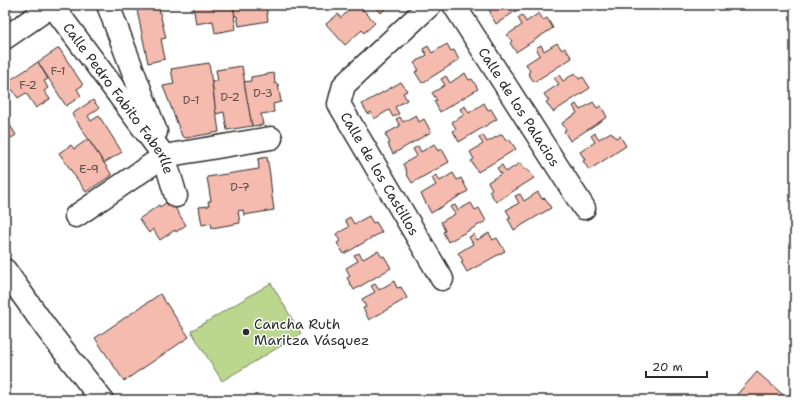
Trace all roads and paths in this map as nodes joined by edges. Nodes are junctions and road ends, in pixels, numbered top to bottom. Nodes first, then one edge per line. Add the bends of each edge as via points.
1 (52, 5) edge
2 (108, 5) edge
3 (430, 5) edge
4 (454, 5) edge
5 (5, 38) edge
6 (271, 138) dead end
7 (164, 156) junction
8 (176, 196) dead end
9 (584, 208) dead end
10 (76, 216) dead end
11 (5, 270) edge
12 (442, 279) dead end
13 (102, 400) edge

1 - 5 street
1 - 7 street, Calle Pedro Fabito Faberlle
2 - 7 street
3 - 12 street, Calle de los Castillos via 344,85 339,104
4 - 9 street, Calle de los Palacios
6 - 7 street
7 - 8 street, Calle Pedro Fabito Faberlle
7 - 10 street
11 - 13 street

